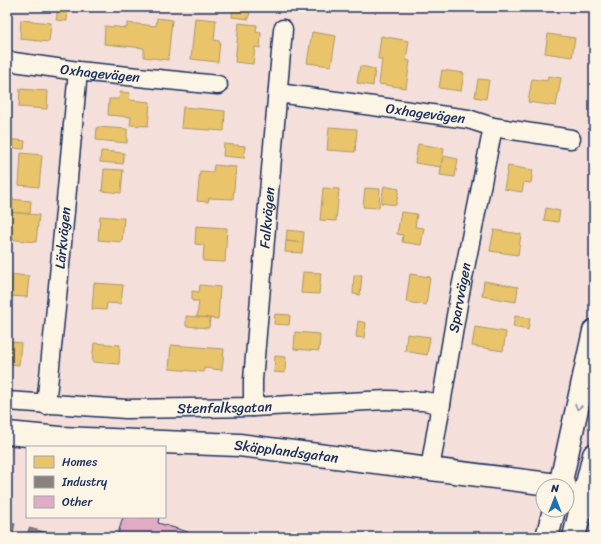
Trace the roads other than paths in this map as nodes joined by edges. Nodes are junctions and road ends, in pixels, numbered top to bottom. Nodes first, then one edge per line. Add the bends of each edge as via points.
1 (283, 29) dead end
2 (7, 61) edge
3 (78, 71) junction
4 (218, 85) dead end
5 (278, 93) junction
6 (493, 127) junction
7 (571, 139) dead end
8 (594, 331) edge
9 (7, 401) edge
10 (441, 404) junction
11 (46, 405) junction
12 (253, 406) junction
13 (7, 433) edge
14 (594, 455) edge
15 (430, 469) junction
16 (570, 478) edge
17 (575, 478) edge
18 (535, 483) edge
19 (552, 518) edge
20 (572, 518) edge
21 (547, 537) edge
22 (574, 537) edge

1 - 5 street, Falkvägen
2 - 3 street, Oxhagevägen
3 - 4 street, Oxhagevägen
3 - 11 street, Lärkvägen
5 - 6 street, Oxhagevägen via 468,119
5 - 12 street, Falkvägen
6 - 7 street, Oxhagevägen
6 - 10 street, Sparvvägen
8 -> 16 street
9 - 11 street, Stenfalksgatan
10 - 12 street, Stenfalksgatan via 387,400
10 - 15 street, Sparvvägen
11 - 12 street, Stenfalksgatan via 126,409
13 - 15 street, Skäpplandsgatan via 60,438 239,445
14 - 17 street
15 - 18 street, Skäpplandsgatan
19 - 21 street
20 - 22 street

